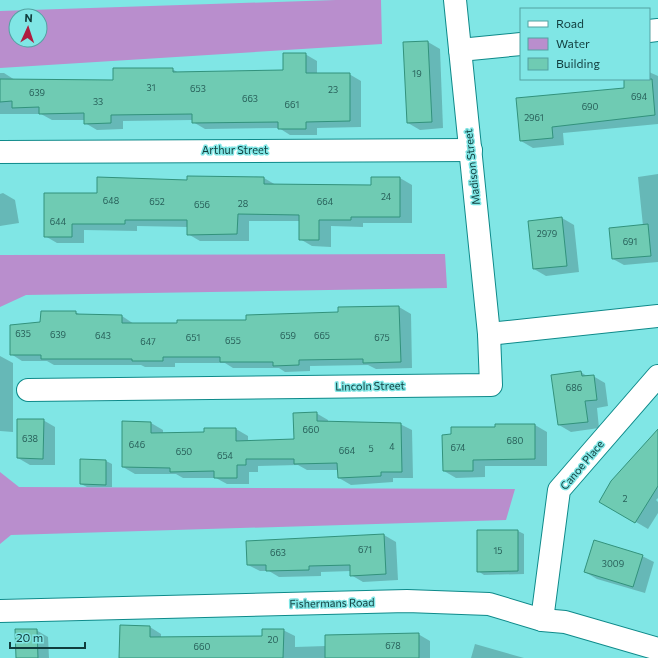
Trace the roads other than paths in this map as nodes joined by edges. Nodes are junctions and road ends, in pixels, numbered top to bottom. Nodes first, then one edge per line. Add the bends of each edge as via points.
1 (455, 0) edge
2 (520, 44) edge
3 (460, 50) junction
4 (471, 150) junction
5 (0, 152) edge
6 (658, 316) edge
7 (489, 334) junction
8 (658, 376) edge
9 (28, 390) dead end
10 (0, 611) edge
11 (542, 620) junction
12 (658, 649) edge

1 - 3 street, Madison Street
2 - 3 street
3 - 4 street, Madison Street
4 - 5 street, Arthur Street
4 - 7 street, Madison Street
6 - 7 street
7 - 9 street, Lincoln Street via 491,385
8 - 11 street, Canoe Place via 559,490
10 - 11 street, Fishermans Road via 407,601 489,604
11 - 12 street, Fishermans Road via 565,622

